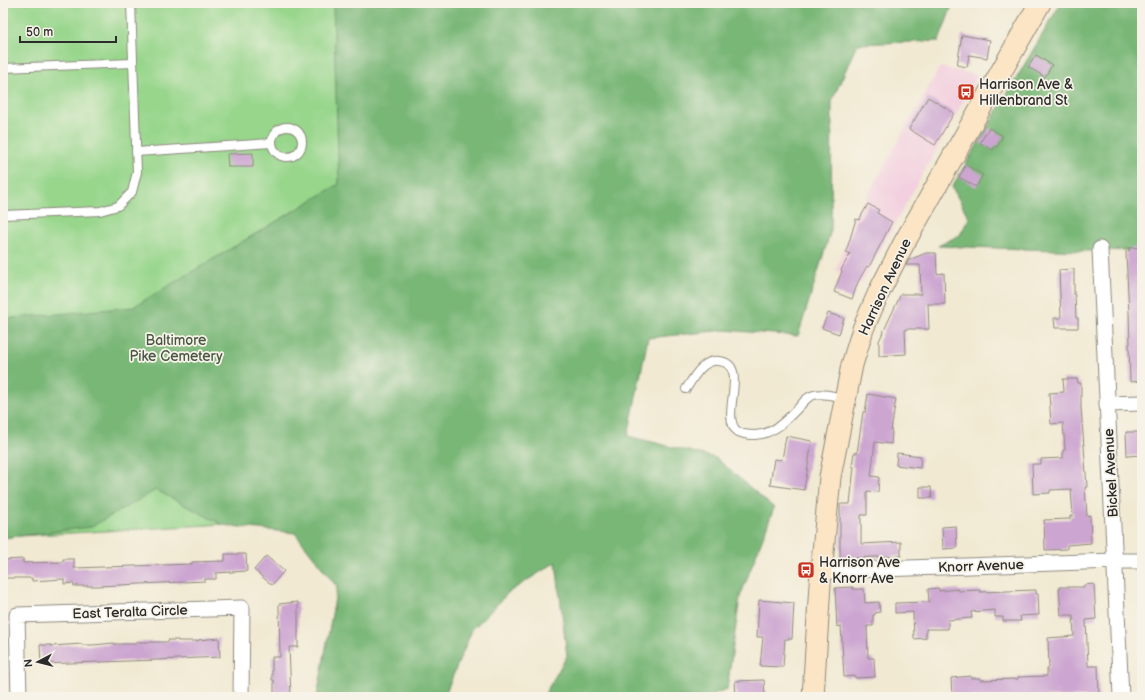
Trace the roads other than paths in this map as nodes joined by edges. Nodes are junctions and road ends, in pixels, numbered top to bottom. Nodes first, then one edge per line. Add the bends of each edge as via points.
1 (131, 3) edge
2 (1040, 3) edge
3 (133, 63) junction
4 (3, 68) edge
5 (271, 143) dead end
6 (136, 152) junction
7 (3, 216) edge
8 (1100, 249) dead end
9 (686, 389) dead end
10 (845, 399) junction
11 (1142, 403) edge
12 (1107, 404) junction
13 (1115, 561) junction
14 (1142, 561) edge
15 (821, 571) junction
16 (19, 697) edge
17 (241, 697) edge
18 (813, 697) edge
19 (1121, 697) edge

1 - 3 lane
2 - 10 main road, Harrison Avenue via 879,292 863,329
3 - 4 lane
3 - 6 lane
5 - 6 lane
6 - 7 lane via 137,172 132,192 118,206 100,211
8 - 12 street, Bickel Avenue
9 - 10 lane via 708,363 727,363 735,380 732,423 738,431 750,435 781,425 807,398 814,395 822,394
10 - 15 main road, Harrison Avenue via 830,477
11 - 12 street
12 - 13 street, Bickel Avenue
13 - 14 street, Knorr Avenue
13 - 15 street, Knorr Avenue
13 - 19 street, Bickel Avenue
15 - 18 main road, Harrison Avenue
16 - 17 street, East Teralta Circle via 17,616 242,608

